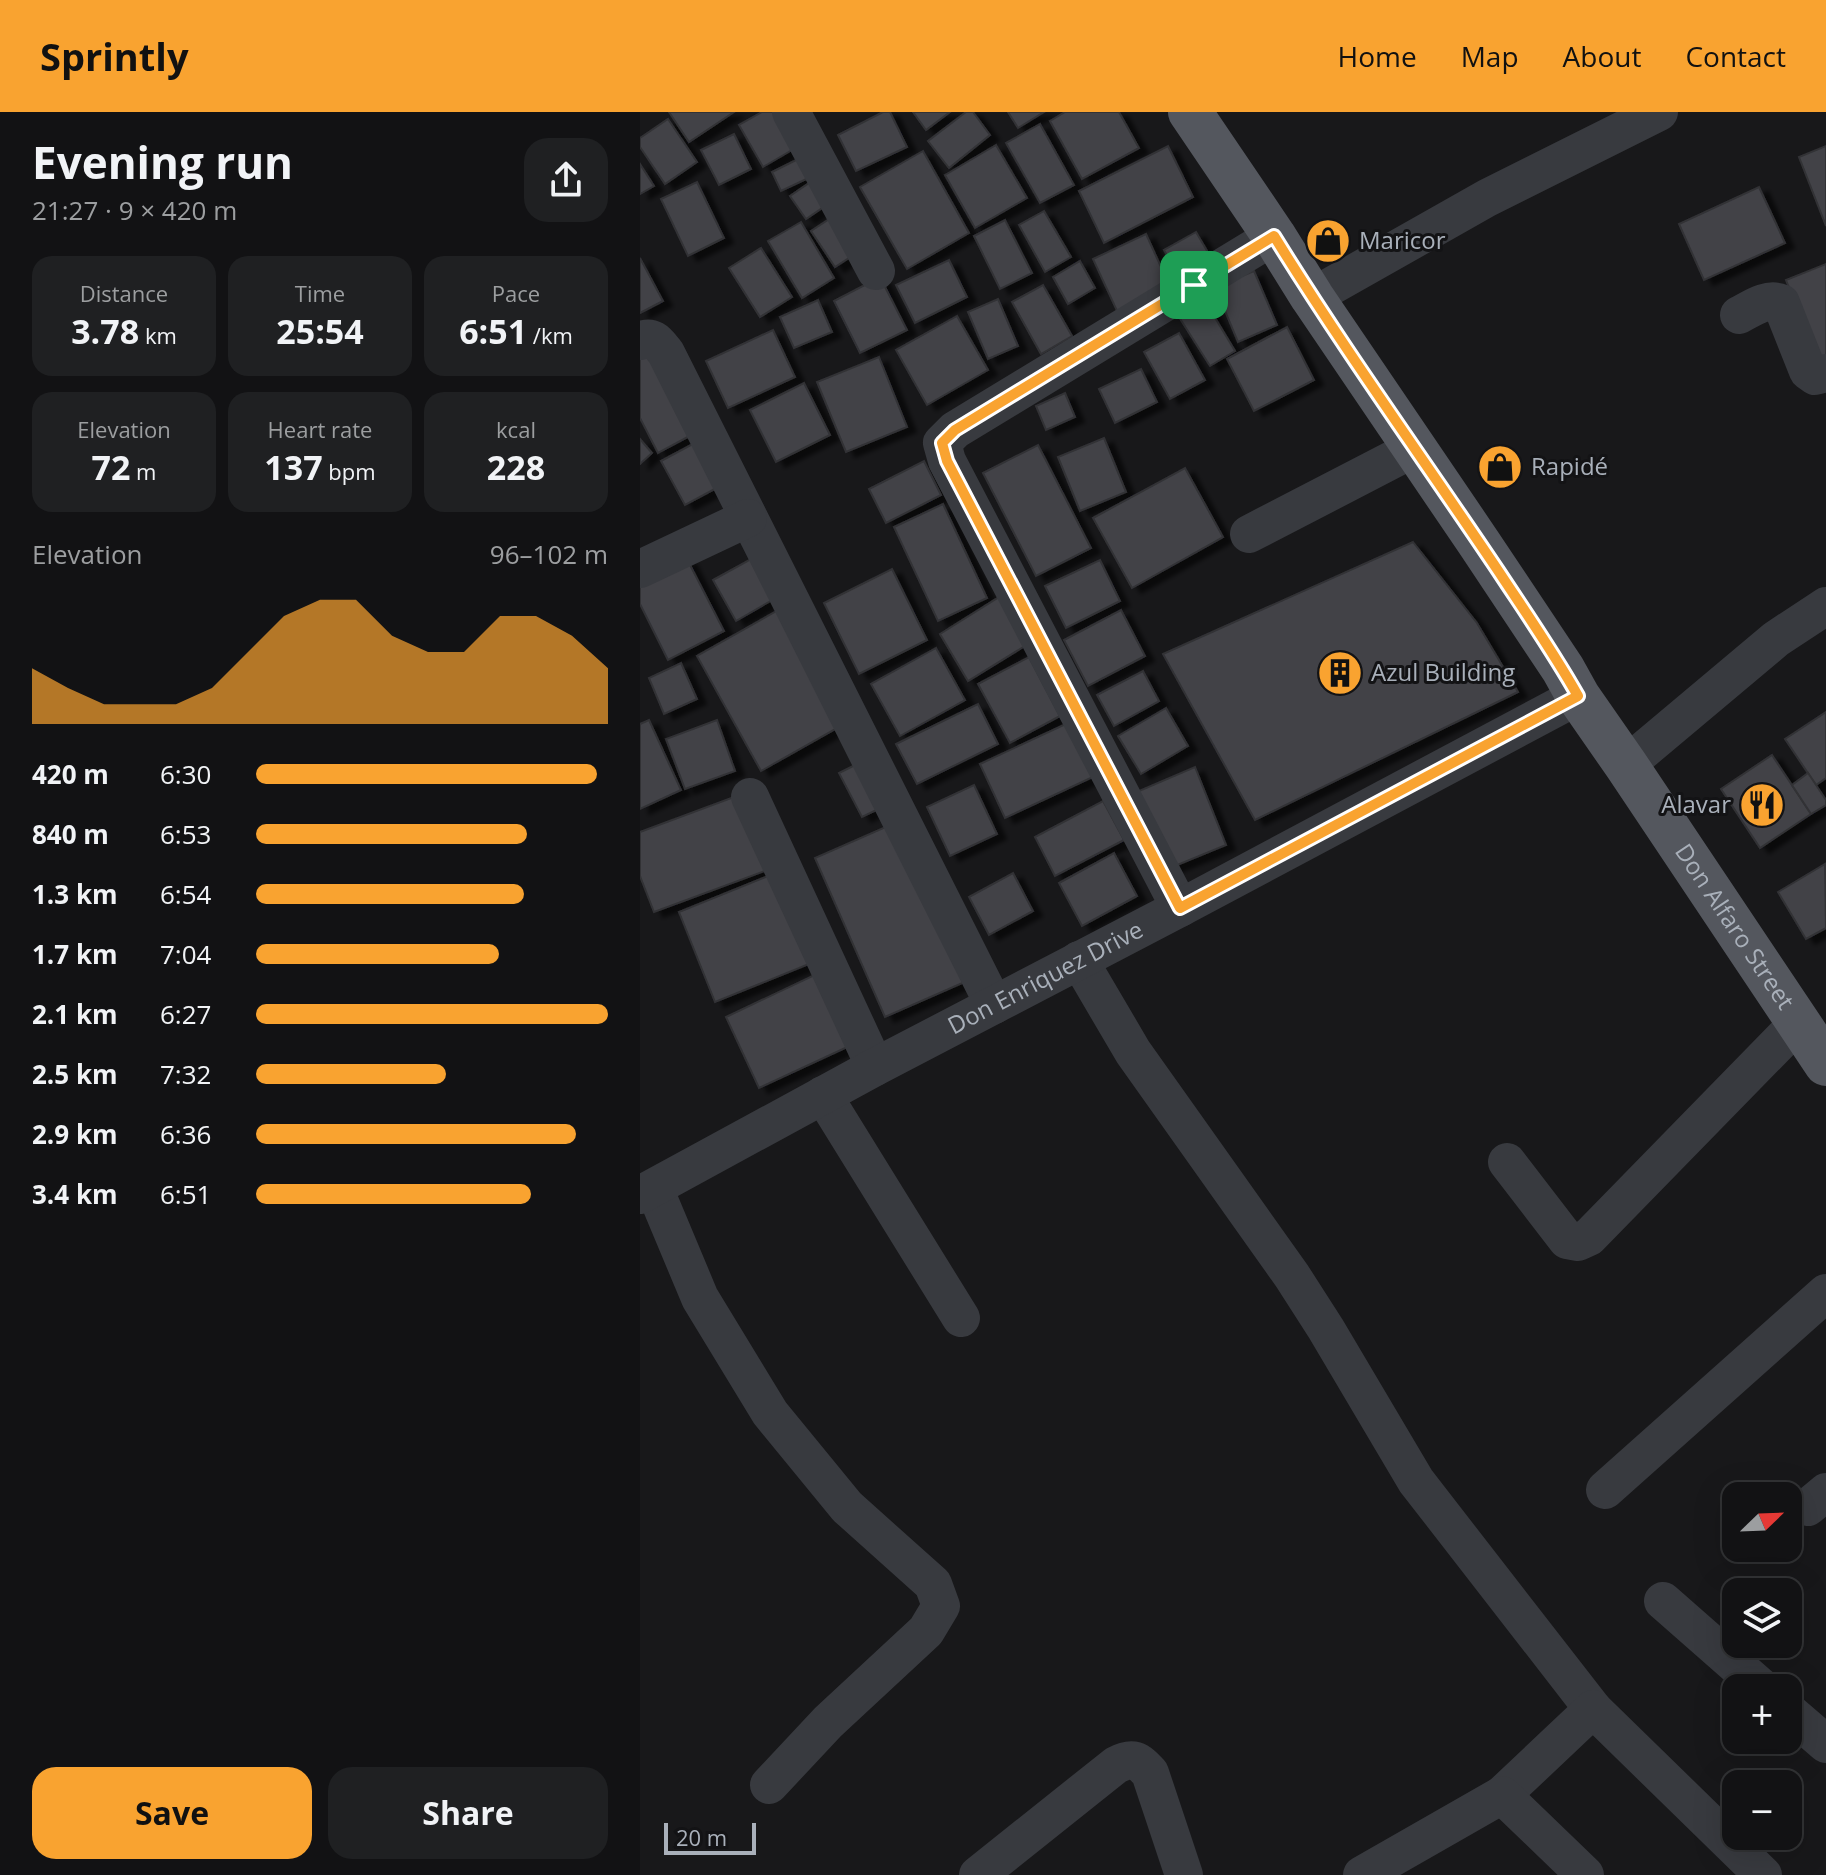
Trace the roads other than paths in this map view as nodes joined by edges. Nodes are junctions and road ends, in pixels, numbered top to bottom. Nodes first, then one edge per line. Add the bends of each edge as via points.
1 (791, 112) edge
2 (1190, 112) edge
3 (1659, 112) edge
4 (1606, 123) edge
5 (1274, 236) junction
6 (876, 271) dead end
7 (1312, 297) junction
8 (1739, 315) dead end
9 (640, 341) edge
10 (1826, 373) edge
11 (1415, 448) junction
12 (748, 518) junction
13 (1249, 534) dead end
14 (640, 569) edge
15 (1826, 606) edge
16 (1578, 696) junction
17 (1626, 765) junction
18 (750, 797) dead end
19 (1180, 908) junction
20 (1079, 960) junction
21 (994, 1005) junction
22 (1798, 1023) junction
23 (1826, 1064) edge
24 (875, 1067) junction
25 (823, 1095) junction
26 (1507, 1162) dead end
27 (647, 1191) edge
28 (1826, 1293) edge
29 (961, 1318) dead end
30 (1605, 1490) dead end
31 (1663, 1601) dead end
32 (1746, 1674) edge
33 (1593, 1709) junction
34 (1802, 1723) edge
35 (1826, 1744) edge
36 (769, 1785) dead end
37 (1502, 1795) junction
38 (978, 1875) edge
39 (1184, 1875) edge
40 (1362, 1875) edge
41 (1585, 1875) edge
42 (1763, 1875) edge

1 - 6 street
2 - 5 main road, Don Alfaro Street
3 - 4 street
4 - 7 street
5 - 7 main road, Don Alfaro Street
5 - 19 street via 955,430 942,443
7 - 11 main road, Don Alfaro Street
8 - 10 street via 1770,300 1781,303 1808,371 1815,376
9 - 12 street via 655,339 666,353
11 - 13 street
11 - 16 main road, Don Alfaro Street
12 - 14 street
12 - 21 street
15 - 17 street via 1776,639
16 - 17 main road, Don Alfaro Street
16 - 19 street, Don Enriquez Drive
17 - 22 main road, Don Alfaro Street
18 - 24 street
19 - 20 street, Don Enriquez Drive
20 - 21 street, Don Enriquez Drive
20 - 33 street via 1133,1052 1292,1276 1416,1481
21 - 24 street, Don Enriquez Drive
22 - 23 main road, Don Alfaro Street
22 - 26 street via 1589,1237 1567,1240
24 - 25 street, Don Enriquez Drive
25 - 27 street, Don Enriquez Drive
25 - 29 street
27 - 36 street via 700,1298 770,1413 847,1507 933,1584 941,1606 926,1631
28 - 30 street
31 - 32 street
33 - 37 street
33 - 42 street
34 - 35 street
37 - 40 street
37 - 41 street
38 - 39 street via 1127,1759 1140,1762 1150,1773

